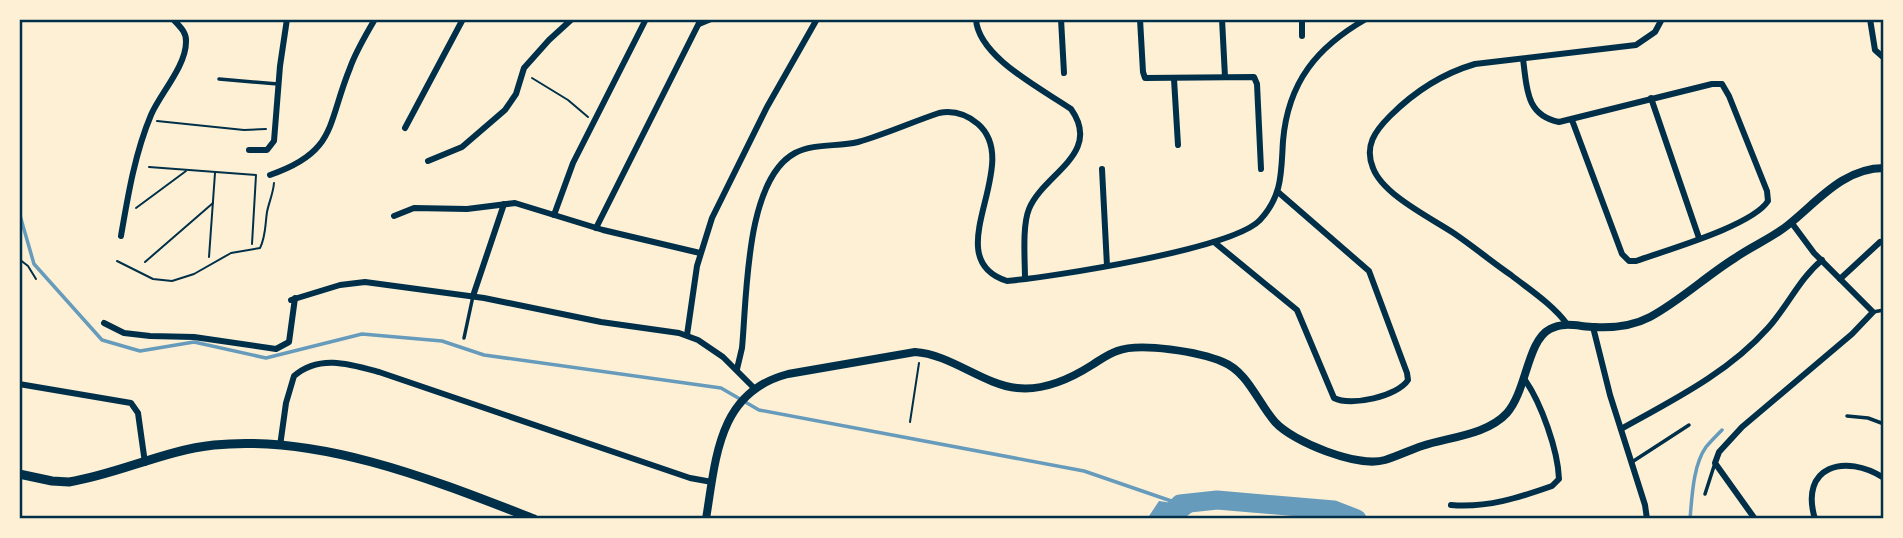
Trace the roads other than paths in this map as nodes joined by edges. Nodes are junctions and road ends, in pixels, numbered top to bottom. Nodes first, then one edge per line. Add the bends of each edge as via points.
1 (173, 19) edge
2 (287, 19) edge
3 (375, 19) edge
4 (463, 19) edge
5 (572, 19) edge
6 (646, 19) edge
7 (711, 19) edge
8 (817, 19) edge
9 (976, 19) edge
10 (1061, 19) edge
11 (1140, 19) edge
12 (1222, 19) edge
13 (1301, 19) edge
14 (1366, 19) edge
15 (1662, 19) edge
16 (1870, 19) edge
17 (700, 22) edge
18 (1303, 36) dead end
19 (1884, 58) edge
20 (1523, 59) junction
21 (1064, 73) dead end
22 (1225, 76) junction
23 (219, 79) dead end
24 (1174, 79) junction
25 (278, 84) junction
26 (1651, 99) junction
27 (1572, 120) junction
28 (405, 128) dead end
29 (1178, 145) dead end
30 (249, 150) dead end
31 (428, 162) dead end
32 (1884, 168) edge
33 (1102, 169) dead end
34 (1261, 169) dead end
35 (273, 174) road end
36 (1278, 192) junction
37 (504, 204) junction
38 (554, 215) junction
39 (394, 216) dead end
40 (1791, 222) junction
41 (596, 228) junction
42 (121, 236) dead end
43 (1699, 238) junction
44 (1214, 242) junction
45 (1882, 244) edge
46 (700, 253) junction
47 (1822, 260) junction
48 (1107, 265) junction
49 (1025, 279) junction
50 (1840, 279) junction
51 (473, 296) junction
52 (1884, 310) edge
53 (1873, 312) junction
54 (104, 323) dead end
55 (1567, 324) junction
56 (1593, 327) junction
57 (687, 335) junction
58 (464, 338) dead end
59 (737, 369) junction
60 (1525, 380) junction
61 (19, 384) edge
62 (752, 390) junction
63 (1847, 416) dead end
64 (1884, 424) edge
65 (1689, 425) dead end
66 (1622, 429) junction
67 (279, 446) junction
68 (1632, 462) junction
69 (145, 463) junction
70 (1715, 463) junction
71 (19, 474) edge
72 (1884, 478) edge
73 (712, 482) junction
74 (1705, 494) dead end
75 (1451, 505) dead end
76 (534, 519) edge
77 (706, 519) edge
78 (1647, 519) edge
79 (1755, 519) edge
80 (1815, 519) edge

1 - 42 street via 186,42 175,75 151,114 129,184
2 - 25 street
3 - 35 street via 350,67 326,138 309,155
4 - 28 street
5 - 31 street via 522,73 505,110 462,147
6 - 38 street via 573,163
7 - 17 street
8 - 46 street via 754,130
9 - 49 street via 981,39 992,53 1071,109 1081,130 1076,150 1030,205
10 - 21 street
11 - 24 street via 1143,76
12 - 22 street
13 - 18 street
14 - 36 street via 1326,47 1299,81 1285,123
15 - 20 street via 1656,32 1636,45
16 - 19 street via 1875,50
17 - 41 street
20 - 27 street via 1528,93 1538,114 1547,120
20 - 55 street via 1475,64 1434,80 1374,134 1370,158 1373,169 1392,191 1550,305
22 - 24 street
22 - 34 street via 1255,78
23 - 25 lane
24 - 29 street
25 - 30 street via 272,146
26 - 27 street
26 - 43 street
26 - 43 street via 1722,84 1769,197 1766,205 1737,224
27 - 43 street via 1626,258 1636,261
32 - 40 street via 1861,171 1824,192
33 - 48 street
36 - 44 street via 1258,222
36 - 44 street via 1369,271 1407,373 1402,388 1364,400 1334,398 1297,310
37 - 38 street
37 - 39 street via 414,208
37 - 51 street
38 - 41 street
40 - 47 street
40 - 56 street via 1651,317 1618,328
41 - 46 street
44 - 48 street
45 - 50 street
46 - 57 street
47 - 50 street
47 - 66 street via 1805,275 1769,327 1726,367
48 - 49 street
49 - 59 street via 998,278 983,264 980,220 994,154 985,130 971,118 949,111 855,143 808,148 785,161 760,200
50 - 53 street
51 - 54 street via 365,282 340,285 293,299 289,342 276,349 124,333
51 - 57 street
51 - 58 lane
52 - 53 lane
53 - 70 street via 1742,427
55 - 56 street
55 - 60 street via 1550,329 1537,342
56 - 66 street
57 - 59 street
59 - 62 street
60 - 62 street via 1514,404 1493,424 1382,461 1346,457 1295,438 1274,421 1238,371 1225,362 1158,348 1116,351 1057,384 1016,388 922,352 805,370 772,378
60 - 75 street via 1544,417 1559,479 1493,504
61 - 69 street via 131,403 138,413
62 - 73 street via 734,410 723,433
63 - 64 lane
65 - 68 lane
66 - 68 street
67 - 69 main road via 213,445
67 - 73 street via 294,376 316,363 337,362
67 - 76 main road via 386,466
68 - 78 street
69 - 71 main road via 69,482
70 - 74 lane
70 - 79 street
72 - 80 street via 1853,465 1825,470 1810,494
73 - 77 street

